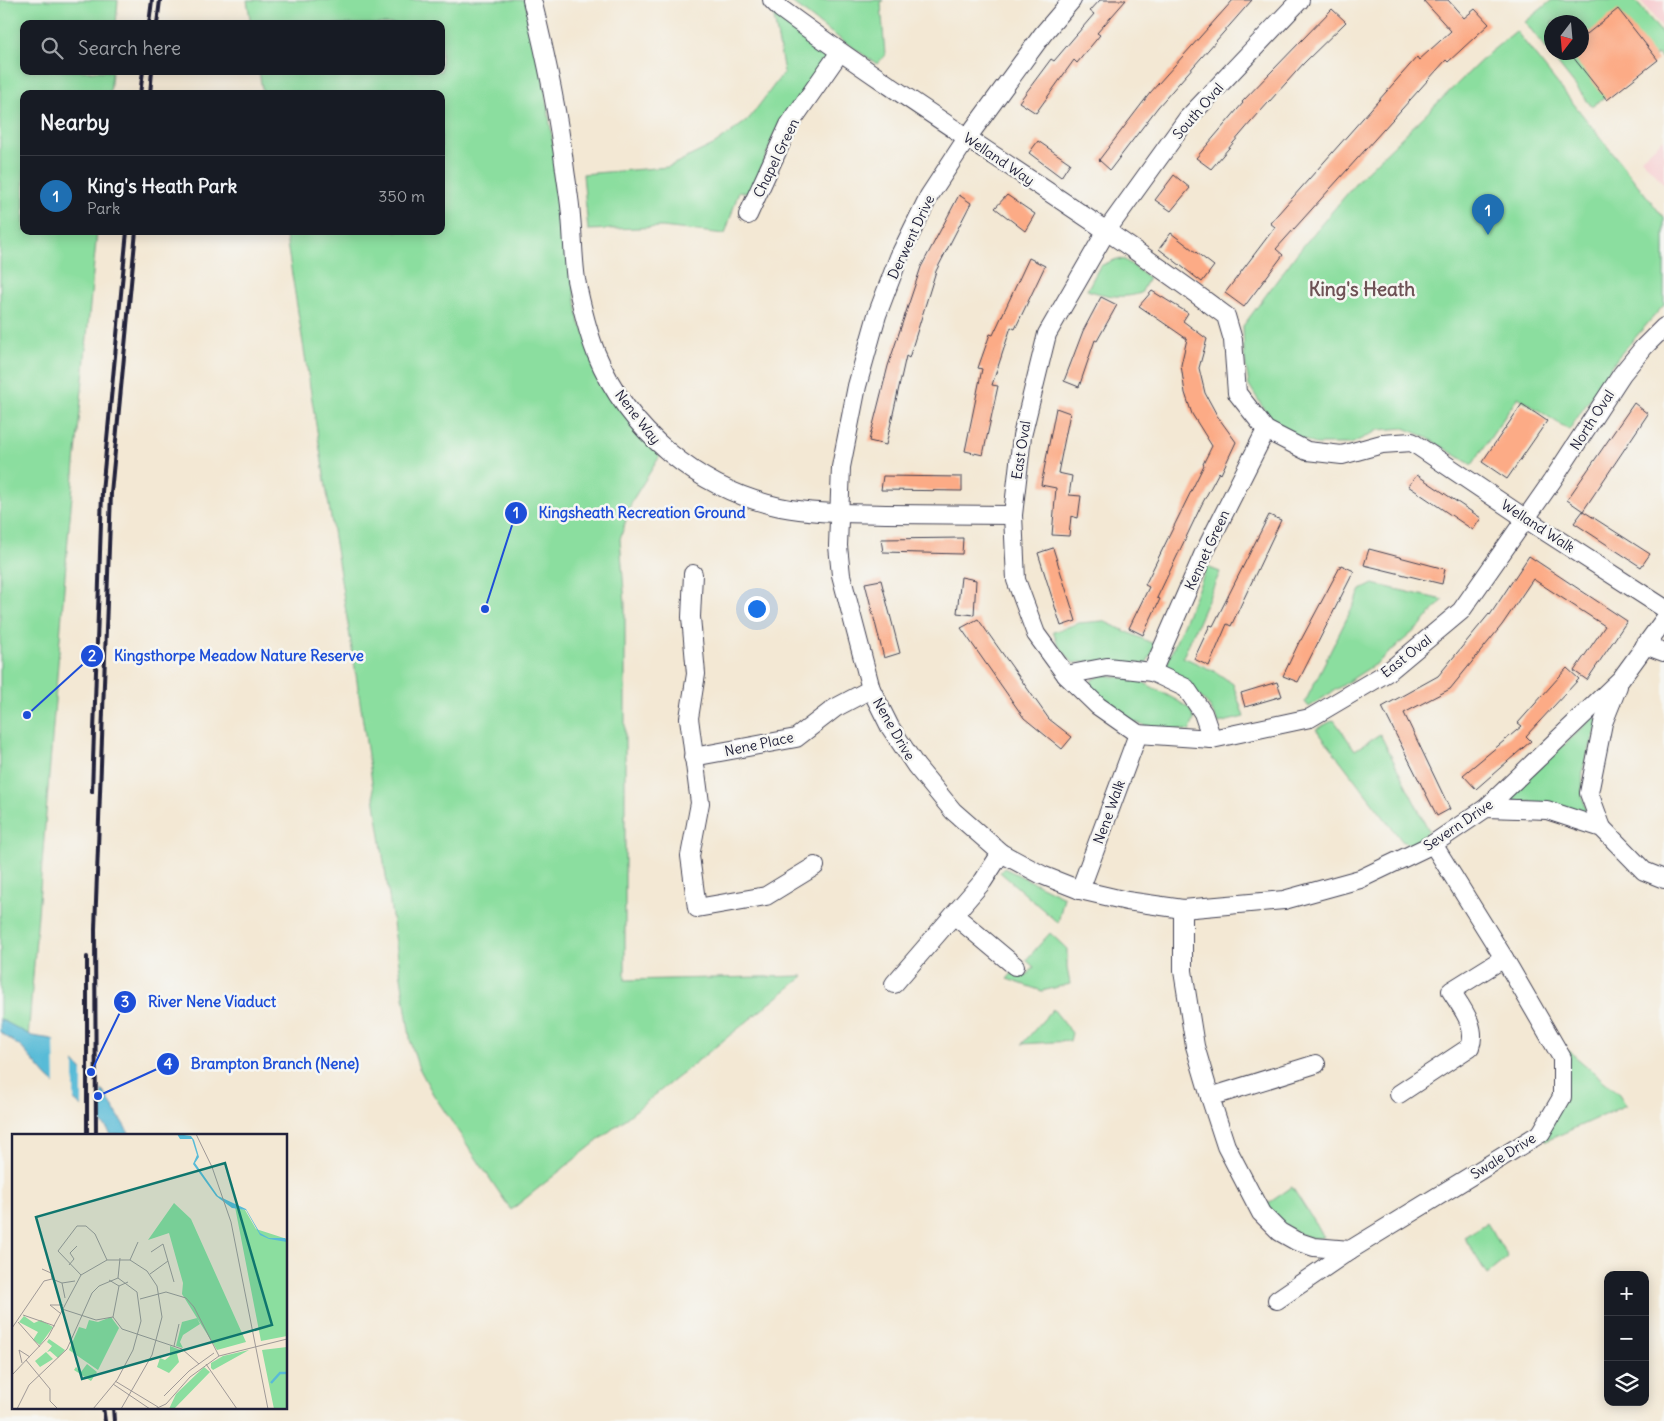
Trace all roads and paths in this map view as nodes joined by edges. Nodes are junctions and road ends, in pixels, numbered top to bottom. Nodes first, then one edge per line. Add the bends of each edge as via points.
1 (532, 0) edge
2 (772, 0) edge
3 (1072, 0) edge
4 (1300, 0) edge
5 (840, 52) junction
6 (967, 138) junction
7 (748, 215) dead end
8 (1107, 230) junction
9 (1664, 327) edge
10 (1266, 430) junction
11 (838, 513) junction
12 (1013, 515) junction
13 (1526, 519) junction
14 (693, 574) dead end
15 (1664, 608) edge
16 (1664, 620) edge
17 (1645, 645) junction
18 (1664, 652) edge
19 (1152, 672) junction
20 (1066, 676) junction
21 (1621, 679) junction
22 (871, 689) junction
23 (1138, 734) junction
24 (1212, 739) junction
25 (693, 757) junction
26 (1486, 808) junction
27 (1602, 828) junction
28 (1433, 844) junction
29 (1001, 853) junction
30 (815, 866) dead end
31 (1664, 879) edge
32 (1080, 890) junction
33 (1183, 909) junction
34 (954, 915) junction
35 (1504, 958) junction
36 (1015, 966) dead end
37 (894, 984) dead end
38 (1316, 1064) dead end
39 (1399, 1094) dead end
40 (1210, 1097) junction
41 (1350, 1250) junction
42 (1277, 1300) dead end

1 - 11 street, Nene Way via 557,115 576,278 597,354 619,396 663,449 719,486 779,506
2 - 5 street, Welland Way
3 - 6 street, Derwent Drive
4 - 8 street, South Oval via 1188,120
5 - 6 street, Welland Way
5 - 7 street, Chapel Green via 789,125
6 - 8 street, Welland Way
6 - 11 street, Derwent Drive via 929,196 899,257 877,315 849,423 841,467
8 - 10 street, Welland Way via 1226,316 1234,340 1237,394
8 - 12 street, East Oval via 1047,334 1022,436
9 - 13 street, North Oval via 1622,374
10 - 13 street, Welland Walk via 1307,451 1342,455 1382,444 1412,442
10 - 19 street, Kennet Green via 1203,555
11 - 12 street, Nene Way
11 - 22 street, Nene Drive via 841,576
12 - 20 street, East Oval via 1016,580 1036,634
13 - 15 street, Welland Walk
13 - 24 street, East Oval via 1462,611 1388,672 1310,718
14 - 25 street via 691,617 696,674 689,718
16 - 17 street, Severn Drive
17 - 18 street
17 - 21 street, Severn Drive
19 - 20 street via 1107,667
19 - 24 street via 1186,688 1203,713
20 - 23 street, East Oval via 1098,706
21 - 26 street, Severn Drive
21 - 27 street via 1603,723 1589,793
22 - 25 street, Nene Place via 835,708 796,738
22 - 29 street, Nene Drive via 890,728 916,766 952,811
23 - 24 street, East Oval
23 - 32 street, Nene Walk
25 - 30 street via 700,803 690,856 697,908 766,896
26 - 27 street via 1547,810
26 - 28 street, Severn Drive
27 - 31 street via 1644,871
28 - 33 street, Severn Drive via 1360,879 1284,900
28 - 35 street, Swale Drive
29 - 32 street, Nene Drive via 1042,875
29 - 34 street via 983,881
32 - 33 street, Nene Drive
33 - 40 street via 1183,971 1195,1046
34 - 36 street
34 - 37 street
35 - 39 street via 1451,991 1472,1030 1470,1047
35 - 41 street, Swale Drive via 1562,1058 1562,1097 1541,1133
38 - 40 street
40 - 41 street via 1226,1146 1261,1214 1280,1232 1296,1240 1314,1246
41 - 42 street, Swale Drive

